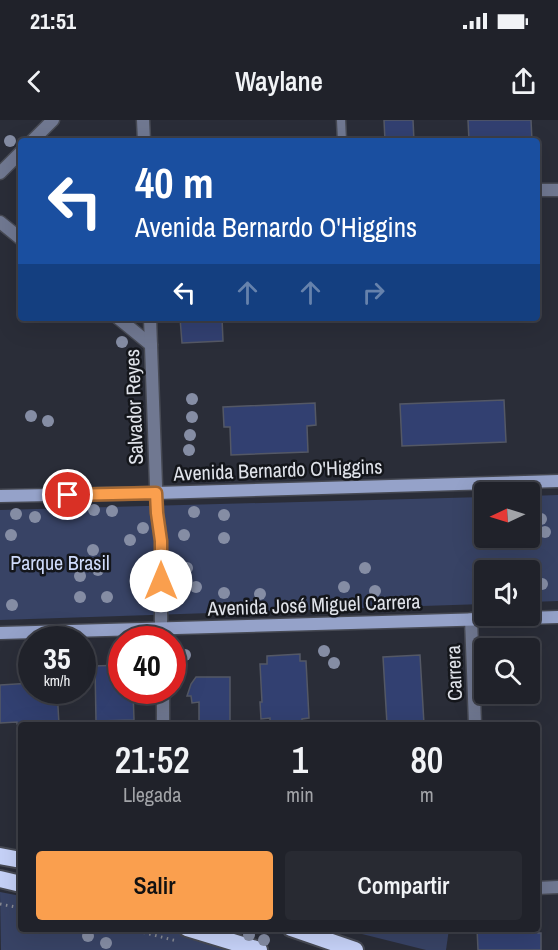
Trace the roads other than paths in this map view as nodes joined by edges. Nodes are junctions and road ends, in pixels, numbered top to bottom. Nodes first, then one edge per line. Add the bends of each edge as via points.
1 (53, 120) edge
2 (143, 120) edge
3 (341, 120) edge
4 (35, 138) edge
5 (144, 138) edge
6 (342, 138) edge
7 (18, 155) edge
8 (0, 173) edge
9 (540, 190) edge
10 (558, 190) edge
11 (0, 222) edge
12 (18, 237) edge
13 (122, 321) edge
14 (150, 321) edge
15 (151, 345) junction
16 (558, 480) edge
17 (156, 493) junction
18 (0, 496) edge
19 (558, 617) edge
20 (471, 619) junction
21 (161, 626) edge
22 (0, 633) edge
23 (186, 633) edge
24 (108, 634) edge
25 (163, 704) edge
26 (164, 722) edge
27 (475, 722) edge
28 (0, 856) edge
29 (18, 859) edge
30 (0, 879) edge
31 (18, 883) edge
32 (558, 887) edge
33 (540, 888) edge
34 (304, 932) edge
35 (191, 933) edge
36 (259, 950) edge
37 (355, 950) edge

1 - 4 street
2 - 5 street
3 - 6 lane
7 - 8 street
9 - 10 street
11 - 12 street
13 - 15 street
14 - 15 street, Salvador Reyes
15 - 17 street, Salvador Reyes
16 - 17 main road, Avenida Bernardo O'Higgins
17 - 18 main road, Avenida Bernardo O'Higgins
17 - 21 street, Salvador Reyes via 161,541
19 - 20 main road, Avenida José Miguel Carrera
20 - 23 main road, Avenida José Miguel Carrera
20 - 27 street, Carrera
22 - 24 main road, Avenida José Miguel Carrera
25 - 26 street
28 - 29 highway
30 - 31 highway
32 - 33 street
34 - 37 highway
35 - 36 highway

